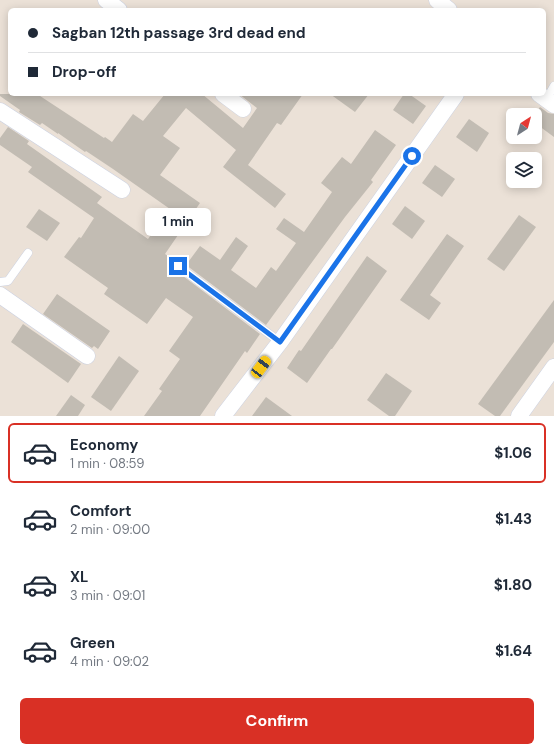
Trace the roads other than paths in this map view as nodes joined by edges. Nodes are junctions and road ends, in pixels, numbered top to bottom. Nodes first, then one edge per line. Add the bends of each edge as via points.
1 (106, 0) edge
2 (437, 0) edge
3 (116, 8) edge
4 (447, 8) edge
5 (554, 86) edge
6 (227, 96) edge
7 (455, 96) edge
8 (547, 100) edge
9 (243, 109) dead end
10 (0, 111) edge
11 (122, 190) dead end
12 (28, 253) dead end
13 (178, 266) dead end
14 (0, 282) edge
15 (0, 295) edge
16 (280, 342) junction
17 (87, 356) dead end
18 (554, 367) edge
19 (223, 416) edge
20 (519, 416) edge

1 - 3 street
2 - 4 street
5 - 8 lane
6 - 9 street
7 - 16 street
10 - 11 street
12 - 14 lane via 8,281
13 - 16 lane
15 - 17 street
16 - 19 street
18 - 20 street

